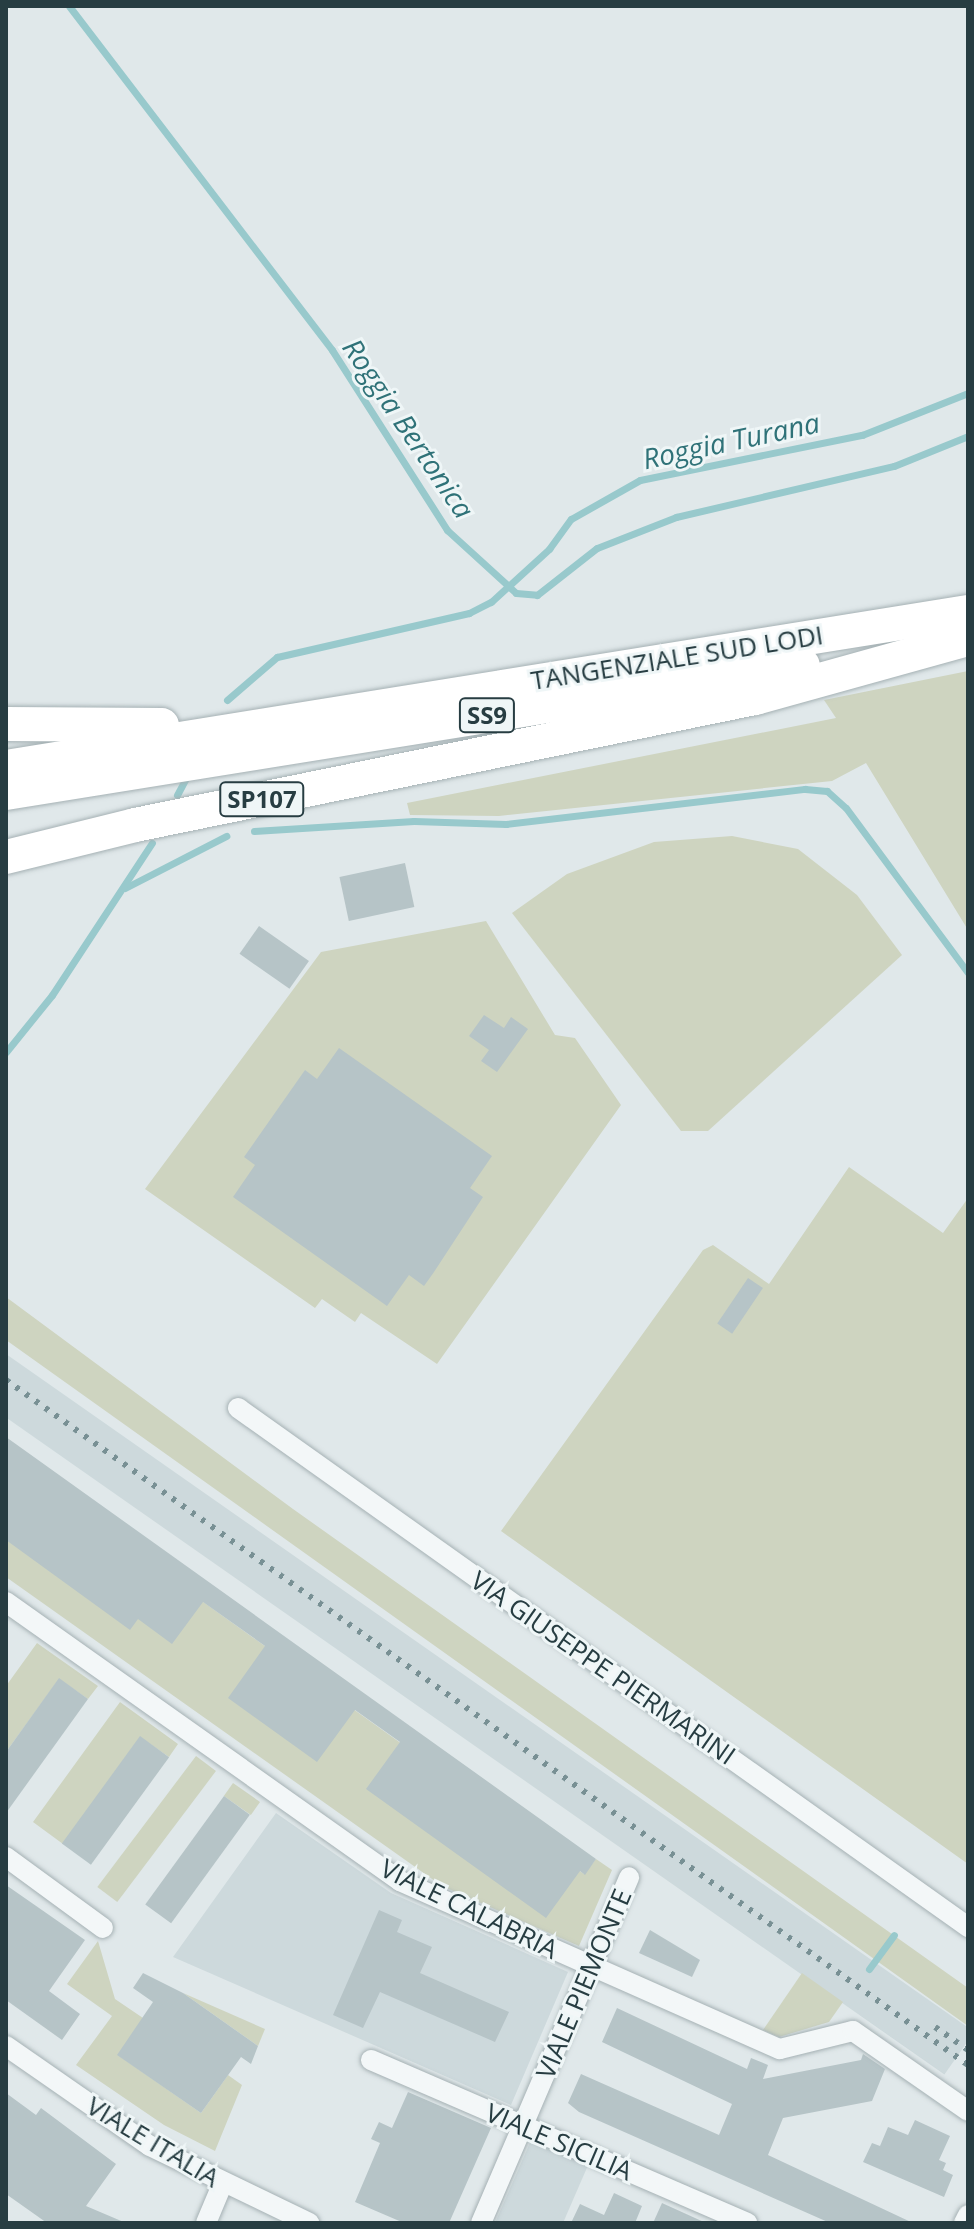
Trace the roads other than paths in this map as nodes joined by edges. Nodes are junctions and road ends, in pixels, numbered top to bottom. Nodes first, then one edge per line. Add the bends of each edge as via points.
1 (968, 612) edge
2 (968, 639) edge
3 (6, 724) edge
4 (259, 725) junction
5 (6, 767) edge
6 (6, 793) edge
7 (6, 857) edge
8 (238, 1408) dead end
9 (6, 1602) edge
10 (6, 1857) edge
11 (629, 1877) dead end
12 (968, 1927) edge
13 (103, 1928) dead end
14 (592, 1968) junction
15 (6, 2046) edge
16 (371, 2060) dead end
17 (968, 2111) edge
18 (523, 2126) junction
19 (222, 2185) junction
20 (968, 2215) edge
21 (206, 2223) edge
22 (309, 2223) edge
23 (481, 2223) edge
24 (747, 2223) edge
25 (964, 2223) edge

1 - 4 highway, TANGENZIALE SUD LODI / SS9
2 - 6 highway, TANGENZIALE SUD LODI / SS9
2 - 7 highway, SP107 via 755,698 135,825
3 - 4 highway
4 - 5 highway, TANGENZIALE SUD LODI / SS9
8 - 12 street, VIA GIUSEPPE PIERMARINI
9 - 14 street, VIALE CALABRIA via 400,1881
10 - 13 street
11 - 14 street, VIALE PIEMONTE
14 - 17 street, VIALE CALABRIA via 780,2049 853,2031
14 - 18 street, VIALE PIEMONTE
15 - 19 street, VIALE ITALIA via 150,2146
16 - 18 street, VIALE SICILIA
18 - 23 street, VIALE PIEMONTE
18 - 24 street, VIALE SICILIA
19 - 21 street
19 - 22 street, VIALE ITALIA
20 - 25 street

